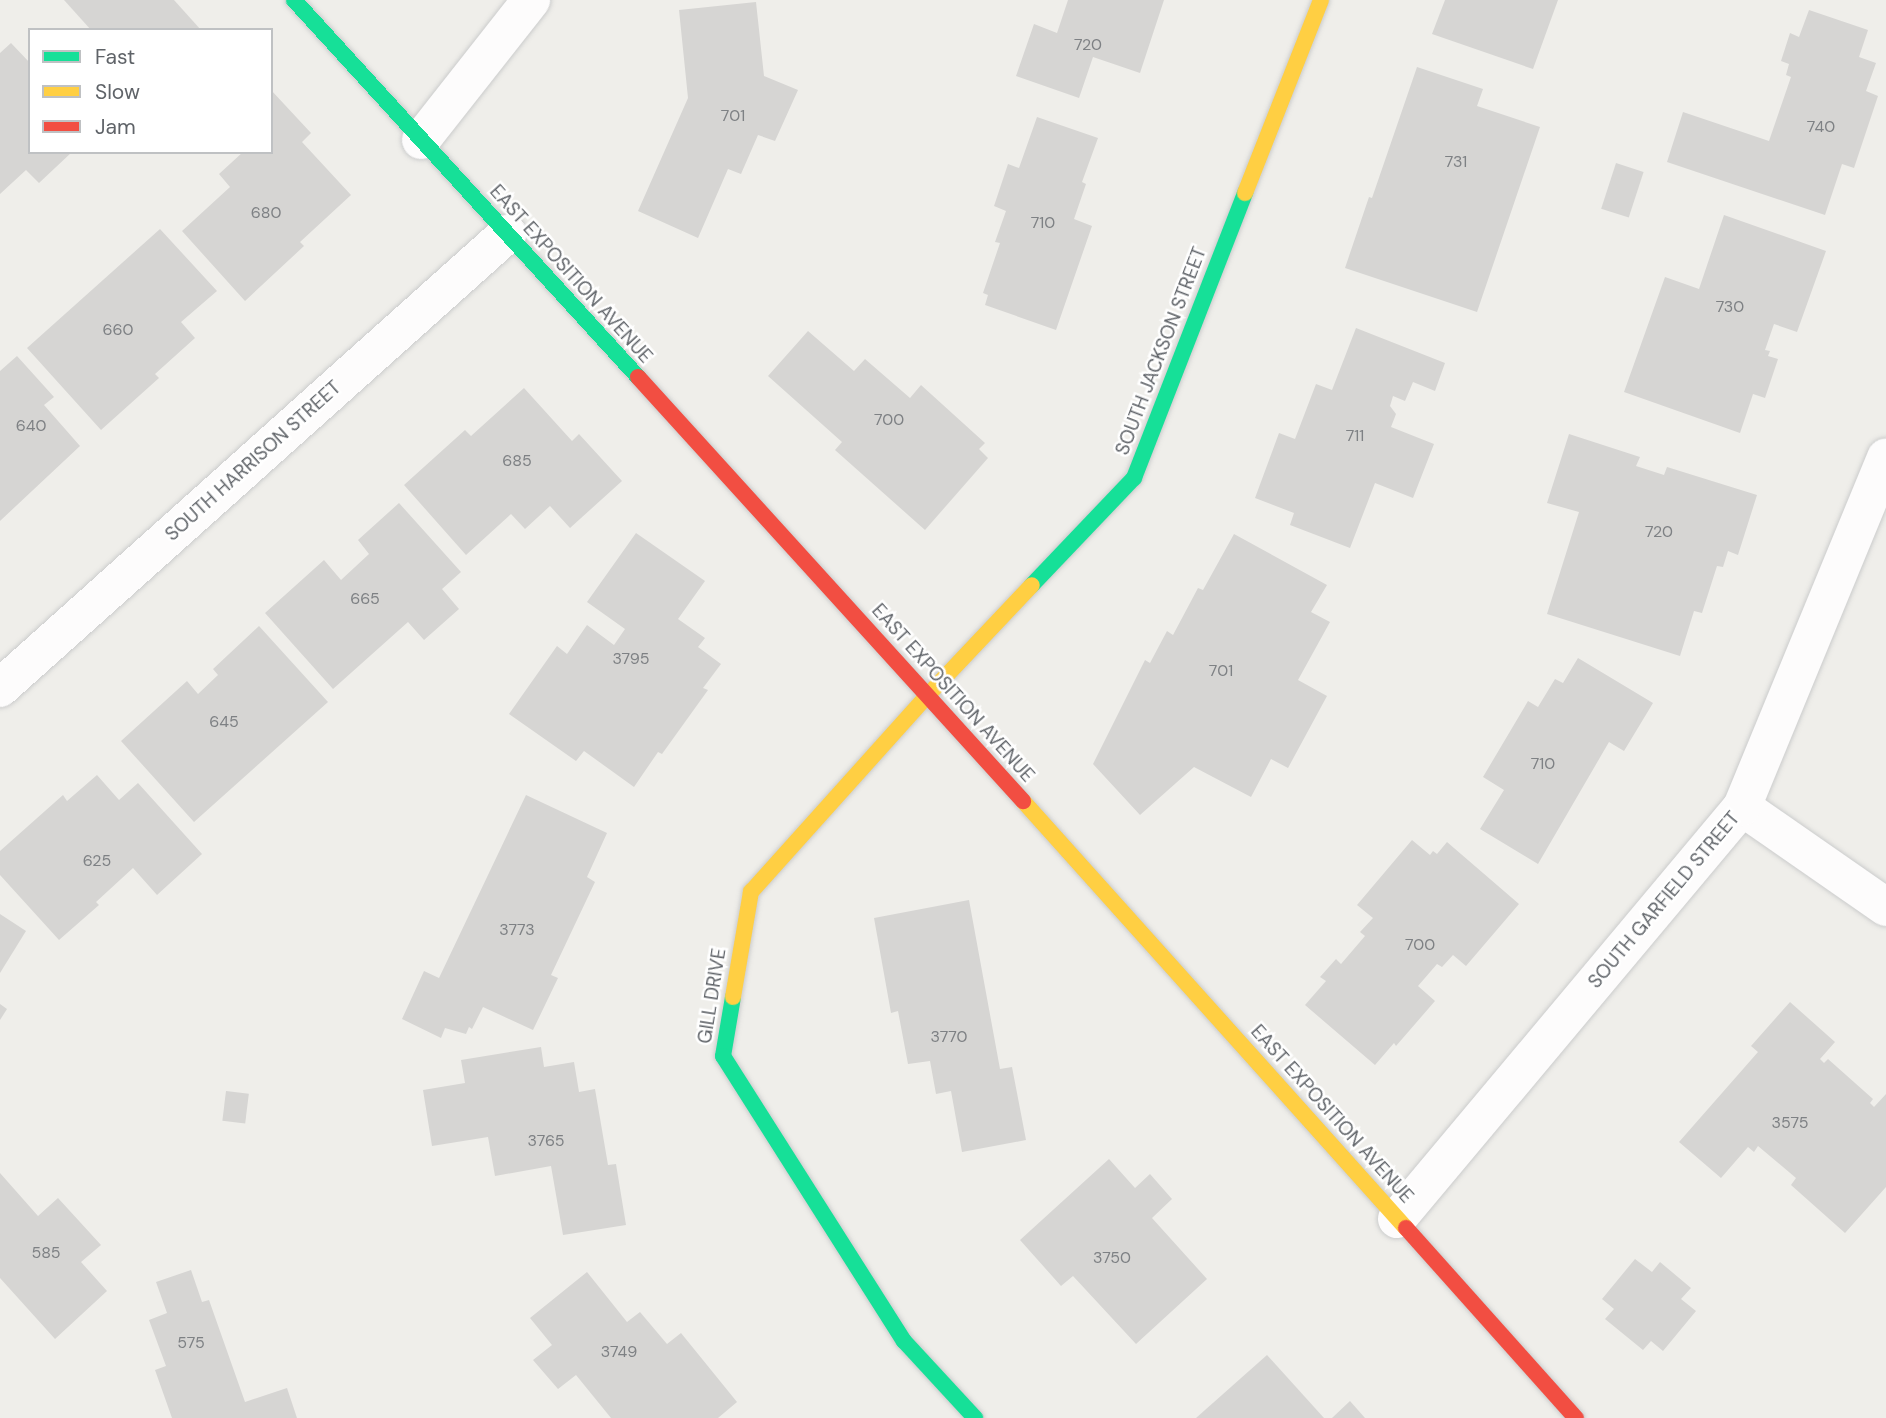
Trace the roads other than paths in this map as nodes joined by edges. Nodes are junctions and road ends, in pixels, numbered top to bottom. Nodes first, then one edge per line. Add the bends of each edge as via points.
1 (295, 0) edge
2 (531, 0) edge
3 (1321, 0) edge
4 (421, 140) junction
5 (507, 234) junction
6 (1886, 458) edge
7 (0, 688) edge
8 (928, 695) junction
9 (1742, 807) junction
10 (1886, 908) edge
11 (1397, 1219) junction
12 (975, 1418) edge
13 (1576, 1418) edge

1 - 4 street, EAST EXPOSITION AVENUE
2 - 4 street
3 - 8 street, SOUTH JACKSON STREET via 1134,478
4 - 5 street, EAST EXPOSITION AVENUE
5 - 7 street, SOUTH HARRISON STREET
5 - 8 street, EAST EXPOSITION AVENUE
6 - 9 street, SOUTH GARFIELD STREET
8 - 11 street, EAST EXPOSITION AVENUE
8 - 12 street, GILL DRIVE via 751,892 723,1056 904,1341
9 - 10 street
9 - 11 street, SOUTH GARFIELD STREET
11 - 13 street, EAST EXPOSITION AVENUE

